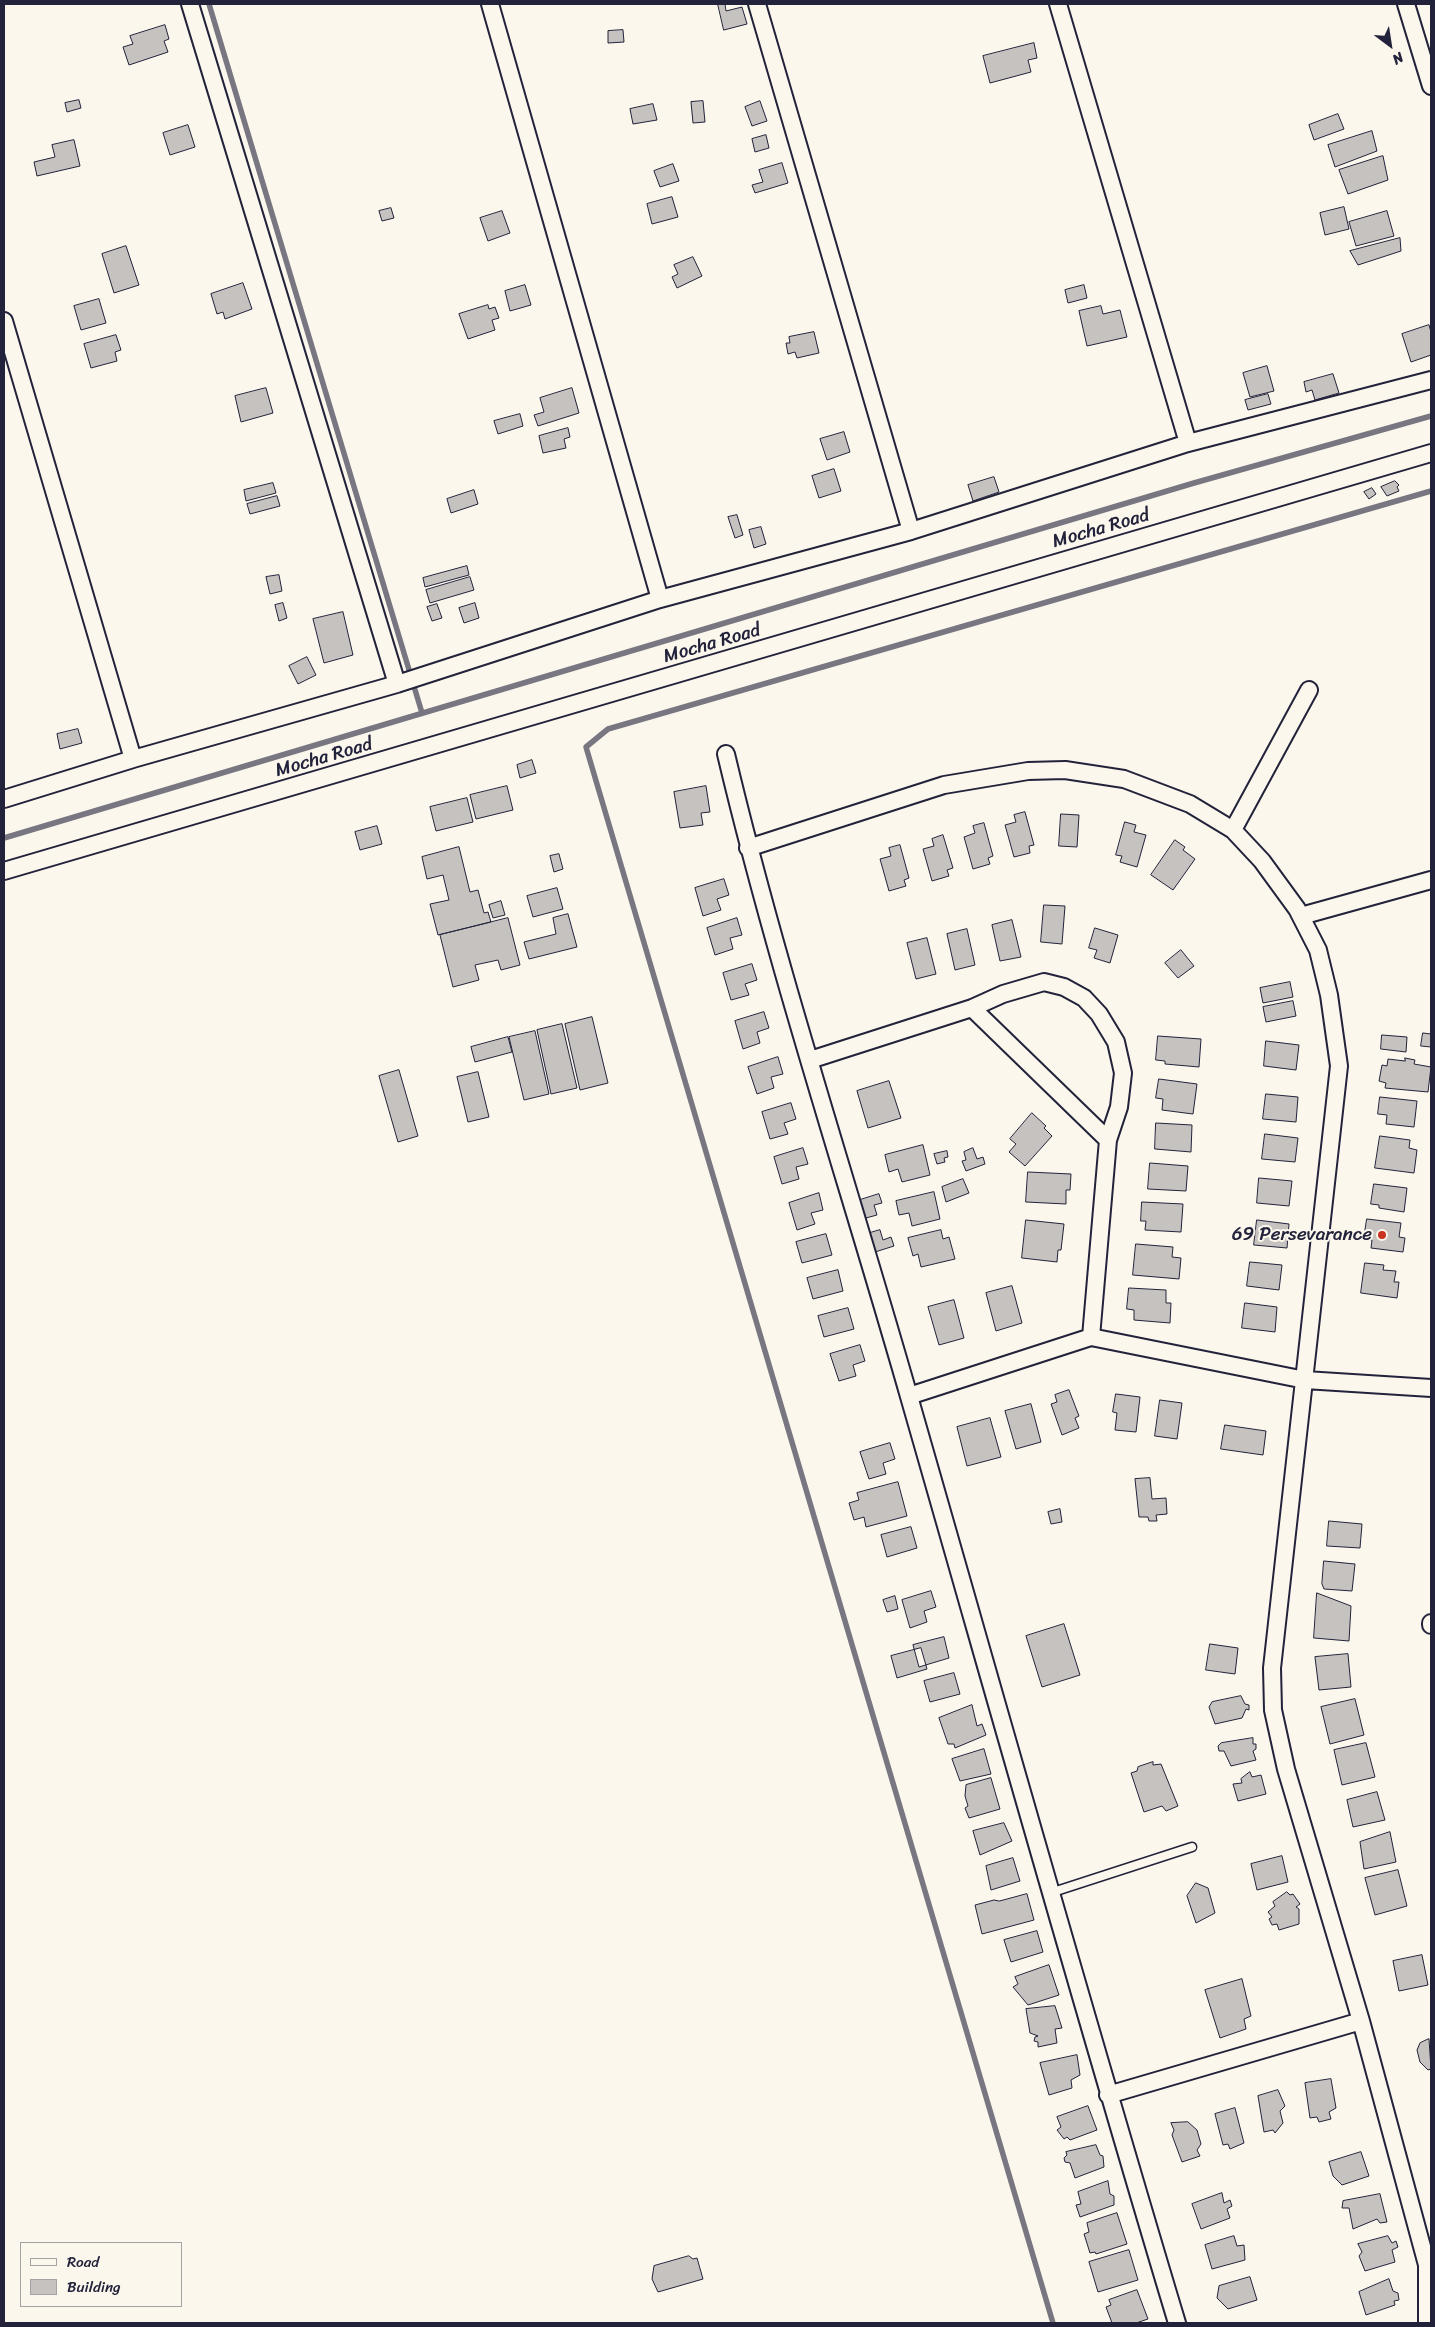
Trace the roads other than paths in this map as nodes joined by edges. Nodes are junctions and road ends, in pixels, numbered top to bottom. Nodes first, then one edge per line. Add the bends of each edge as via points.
1 (190, 4) edge
2 (490, 4) edge
3 (757, 4) edge
4 (1058, 4) edge
5 (1406, 4) edge
6 (1431, 86) edge
7 (4, 321) edge
8 (1431, 380) edge
9 (1188, 443) junction
10 (1431, 453) edge
11 (911, 531) junction
12 (660, 599) junction
13 (397, 684) junction
14 (1309, 690) dead end
15 (726, 754) dead end
16 (133, 759) junction
17 (4, 799) edge
18 (1232, 830) junction
19 (748, 848) junction
20 (4, 871) edge
21 (1431, 880) edge
22 (1301, 916) junction
23 (972, 1008) junction
24 (810, 1060) junction
25 (1108, 1140) junction
26 (1090, 1337) junction
27 (1305, 1380) junction
28 (1431, 1388) edge
29 (909, 1396) junction
30 (1192, 1847) dead end
31 (1050, 1893) junction
32 (1361, 2021) junction
33 (1108, 2095) junction
34 (1176, 2323) edge
35 (1427, 2323) edge

1 - 13 street
2 - 12 street
3 - 11 street
4 - 9 street
5 - 6 street
7 - 16 street
8 - 9 street
9 - 11 street
10 - 20 street, Mocha Road
11 - 12 street
12 - 13 street
13 - 16 street
14 - 18 street
15 - 19 street
16 - 17 street
18 - 19 street via 1190,804 1124,780 1065,770 1028,771 944,785
18 - 22 street via 1262,861
19 - 24 street
21 - 22 street
22 - 27 street via 1318,950 1329,996 1339,1066
23 - 24 street
23 - 25 street
23 - 25 street via 1044,982 1064,987 1084,998 1099,1014 1116,1042 1123,1073 1119,1107
24 - 29 street
25 - 26 street
26 - 27 street
26 - 29 street
27 - 28 street
27 - 32 street via 1272,1668 1273,1710 1286,1769
29 - 31 street
30 - 31 lane
31 - 33 street
32 - 33 street
32 - 35 street via 1427,2265
33 - 34 street

